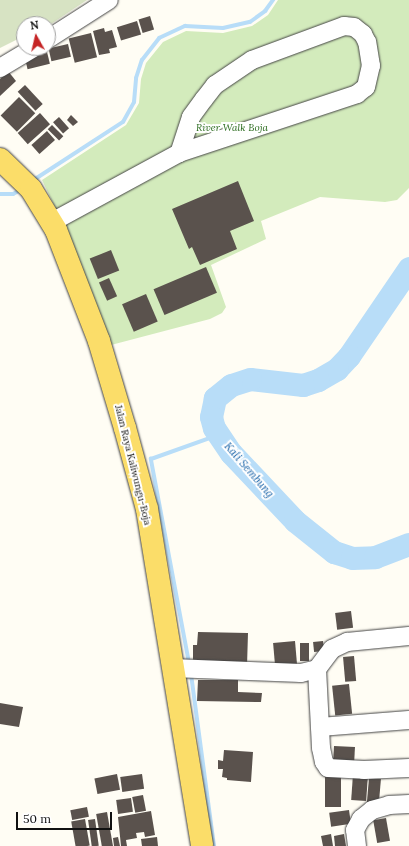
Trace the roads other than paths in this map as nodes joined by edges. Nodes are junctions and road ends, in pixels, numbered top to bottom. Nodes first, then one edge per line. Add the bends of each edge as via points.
1 (109, 0) edge
2 (56, 34) edge
3 (20, 56) edge
4 (0, 68) edge
5 (180, 153) junction
6 (0, 159) edge
7 (52, 222) junction
8 (409, 636) edge
9 (186, 669) junction
10 (317, 669) junction
11 (409, 720) edge
12 (320, 727) junction
13 (409, 768) edge
14 (409, 804) edge
15 (202, 846) edge
16 (357, 846) edge

1 - 2 street
3 - 4 street
5 - 5 street via 357,94 366,87 371,66 368,42 354,26 344,26 252,60 215,85 204,99 191,117
5 - 7 street
6 - 7 main road, Jalan Raya Kaliwungu-Boja via 27,184
7 - 9 main road, Jalan Raya Kaliwungu-Boja via 99,341 147,509
8 - 10 street via 347,642 332,649
9 - 10 street via 282,674
9 - 15 main road, Jalan Raya Kaliwungu-Boja
10 - 12 street
11 - 12 street
12 - 13 street via 324,762 328,768
14 - 16 street via 378,808 361,819 355,830

